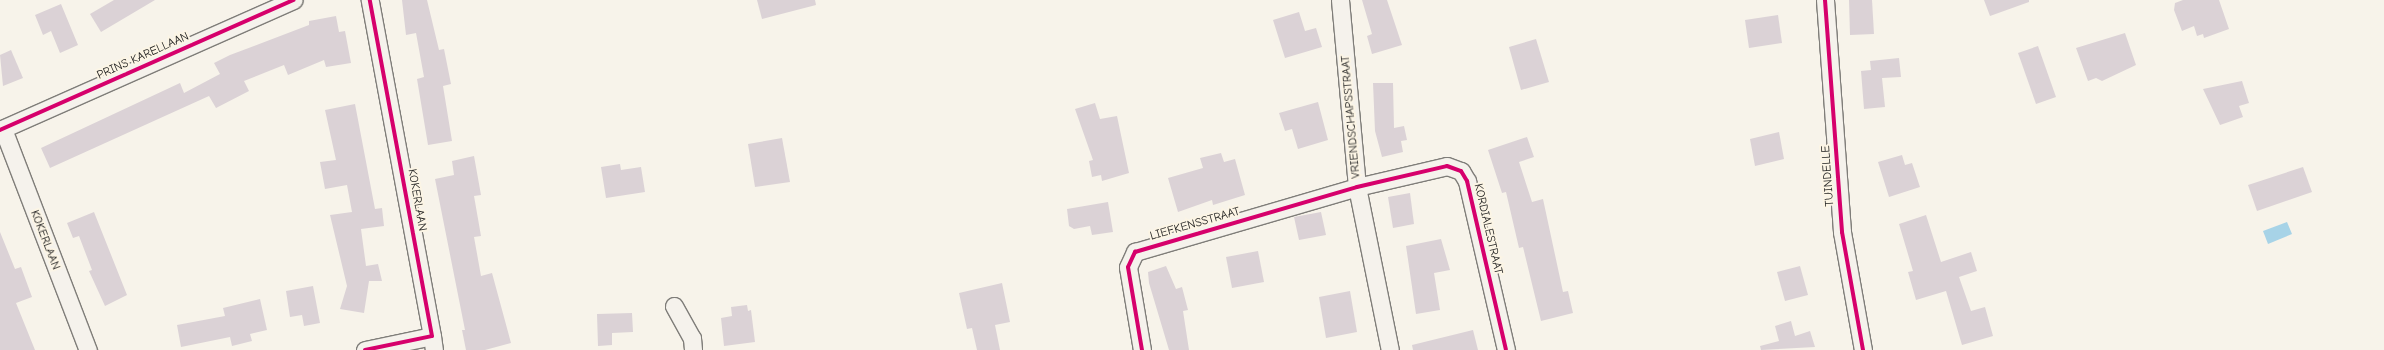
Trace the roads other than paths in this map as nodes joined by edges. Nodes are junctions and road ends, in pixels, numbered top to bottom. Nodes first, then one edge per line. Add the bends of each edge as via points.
1 (294, 0) edge
2 (370, 0) edge
3 (1340, 0) edge
4 (1825, 0) edge
5 (1, 130) edge
6 (1357, 187) junction
7 (674, 306) dead end
8 (433, 343) edge
9 (88, 350) edge
10 (365, 350) edge
11 (693, 350) edge
12 (1142, 350) edge
13 (1390, 350) edge
14 (1506, 350) edge
15 (1862, 350) edge

1 - 5 street, PRINS KARELLAAN
2 - 8 street, KOKERLAAN
3 - 6 street, VRIENDSCHAPSSTRAAT
4 - 15 street, TUINDELLE via 1842,232
5 - 9 street, KOKERLAAN
6 - 12 street, LIEFKENSSTRAAT via 1135,252 1128,267
6 - 13 street, VRIENDSCHAPSSTRAAT
6 - 14 street, KORDIALESTRAAT via 1430,167 1447,166 1461,171 1467,181
7 - 11 street via 692,338
8 - 10 street, KOKERLAAN

